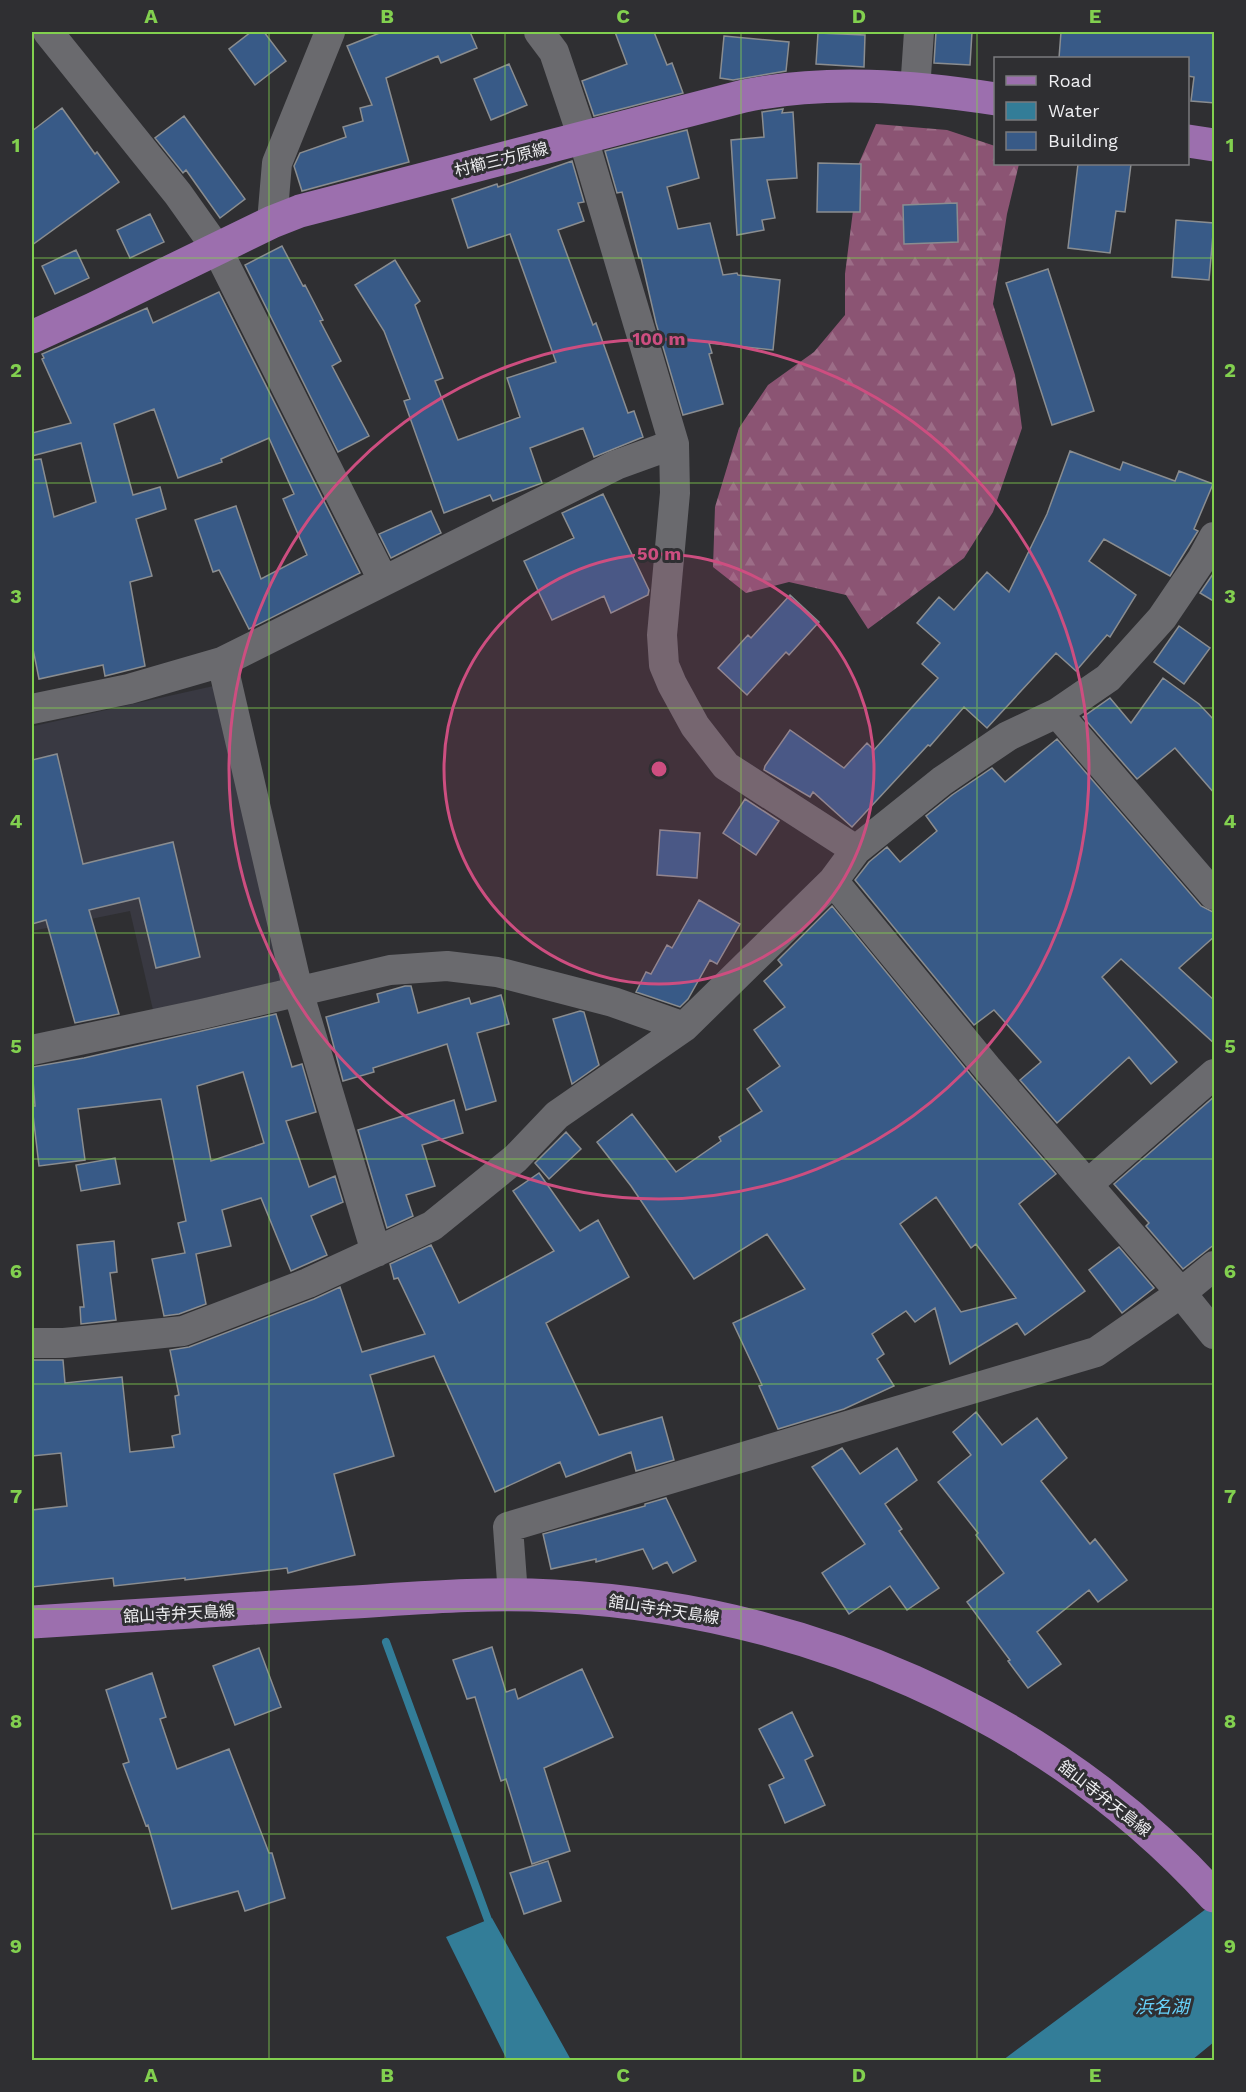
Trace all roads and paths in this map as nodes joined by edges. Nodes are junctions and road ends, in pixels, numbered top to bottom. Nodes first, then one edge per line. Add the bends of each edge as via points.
1 (48, 32) edge
2 (330, 32) edge
3 (539, 32) edge
4 (919, 32) edge
5 (915, 90) junction
6 (994, 99) edge
7 (583, 138) junction
8 (1189, 141) edge
9 (1215, 146) edge
10 (272, 222) junction
11 (217, 249) junction
12 (32, 337) edge
13 (674, 444) junction
14 (1215, 537) edge
15 (383, 580) junction
16 (222, 662) junction
17 (32, 709) edge
18 (1057, 713) junction
19 (856, 850) junction
20 (833, 881) junction
21 (1215, 896) edge
22 (298, 991) junction
23 (684, 1027) junction
24 (32, 1050) edge
25 (1215, 1074) edge
26 (1088, 1184) junction
27 (376, 1252) junction
28 (1215, 1266) edge
29 (1181, 1293) junction
30 (1215, 1334) edge
31 (32, 1343) edge
32 (513, 1595) junction
33 (32, 1622) edge
34 (1215, 1896) edge

1 - 11 street via 178,194
2 - 10 street via 277,163
3 - 7 street via 554,52
4 - 5 street
5 - 6 main road, 村櫛三方原線
5 - 7 main road, 村櫛三方原線 via 844,85 794,87
7 - 10 main road, 村櫛三方原線 via 328,203
7 - 13 street
8 - 9 main road
10 - 11 main road, 村櫛三方原線
11 - 12 main road, 村櫛三方原線
11 - 15 street
13 - 15 street via 616,465
13 - 19 street via 675,493 662,635 664,665 672,684 695,726 726,766
14 - 18 street via 1162,618 1108,678
15 - 16 street
16 - 17 street via 129,689
16 - 22 street
18 - 19 street via 1008,736 952,774
18 - 21 street
19 - 20 street
20 - 23 street
20 - 26 street
22 - 23 street via 390,970 447,966 497,972 613,1002
22 - 24 street
22 - 27 street
23 - 27 street via 557,1115 516,1158 432,1226
25 - 26 street
26 - 29 street
27 - 31 street via 183,1331
28 - 29 street
29 - 30 street
29 - 32 street via 1096,1352 508,1527
32 - 33 main road, 舘山寺弁天島線
32 - 34 main road, 舘山寺弁天島線 via 654,1605 723,1618 790,1635 922,1685 1045,1752 1146,1829

